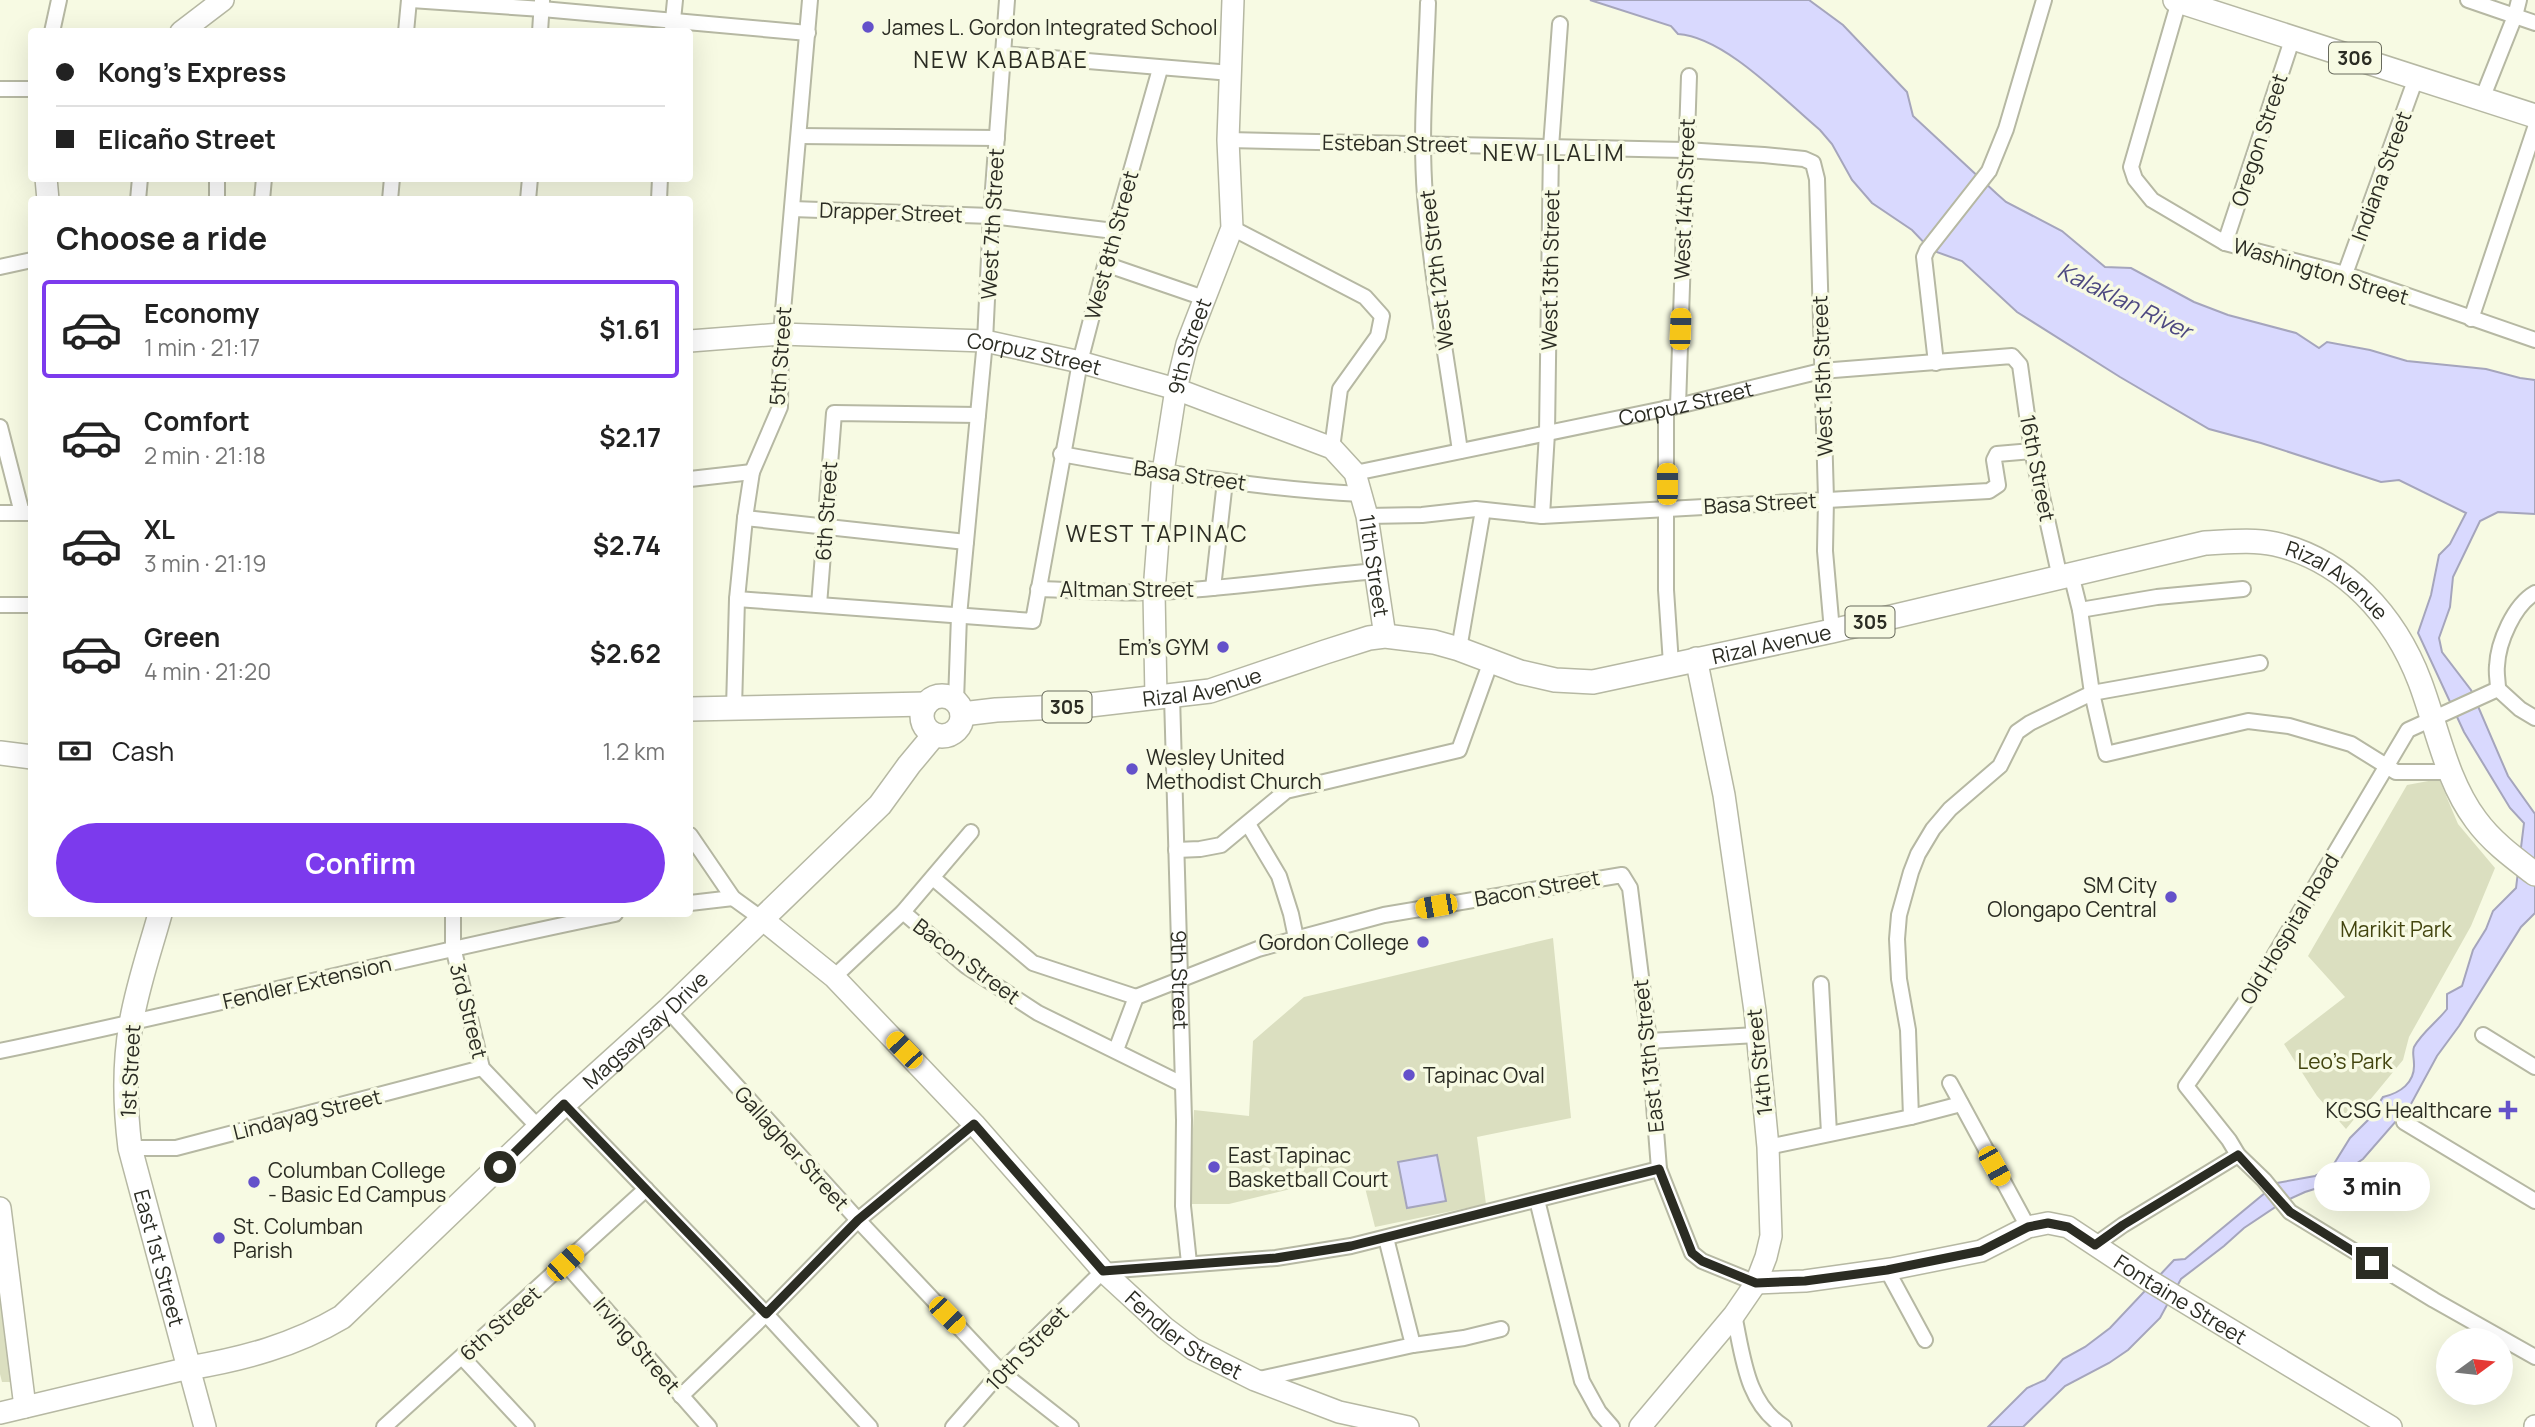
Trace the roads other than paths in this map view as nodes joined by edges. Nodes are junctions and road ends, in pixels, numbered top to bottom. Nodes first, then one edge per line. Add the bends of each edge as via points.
1 (59, 0) edge
2 (223, 0) edge
3 (410, 0) edge
4 (675, 0) edge
5 (810, 0) edge
6 (1007, 0) edge
7 (1233, 0) edge
8 (2044, 0) edge
9 (2468, 0) edge
10 (2519, 0) edge
11 (2177, 1) edge
12 (1428, 3) dead end
13 (542, 4) edge
14 (2515, 16) junction
15 (2535, 23) edge
16 (1560, 24) dead end
17 (673, 27) edge
18 (53, 28) edge
19 (186, 28) edge
20 (406, 28) edge
21 (540, 28) edge
22 (807, 33) junction
23 (2293, 37) junction
24 (1003, 54) junction
25 (1160, 69) junction
26 (1231, 74) junction
27 (1689, 76) dead end
28 (2416, 78) junction
29 (0, 89) edge
30 (28, 89) edge
31 (2482, 99) junction
32 (2535, 116) edge
33 (2535, 128) edge
34 (799, 136) junction
35 (997, 138) junction
36 (1227, 139) junction
37 (1424, 143) junction
38 (1551, 148) junction
39 (1685, 150) junction
40 (1813, 163) joint
41 (792, 209) junction
42 (991, 216) junction
43 (1232, 228) junction
44 (1114, 231) junction
45 (2225, 243) junction
46 (28, 261) edge
47 (1105, 264) junction
48 (0, 267) edge
49 (2345, 274) junction
50 (1203, 298) junction
51 (2471, 318) junction
52 (782, 334) junction
53 (2535, 340) edge
54 (693, 341) edge
55 (985, 341) junction
56 (2017, 359) joint
57 (1080, 362) junction
58 (1936, 363) junction
59 (1821, 371) junction
60 (1176, 389) junction
61 (1672, 407) junction
62 (978, 415) junction
63 (0, 427) edge
64 (1547, 433) junction
65 (1332, 448) junction
66 (1460, 451) junction
67 (2032, 451) junction
68 (1061, 454) junction
69 (752, 472) junction
70 (1163, 472) junction
71 (1355, 473) junction
72 (693, 479) edge
73 (1225, 481) junction
74 (1361, 494) junction
75 (1826, 499) junction
76 (1667, 509) junction
77 (1483, 510) junction
78 (0, 513) edge
79 (27, 513) edge
80 (1367, 516) junction
81 (1542, 516) junction
82 (745, 518) junction
83 (825, 528) junction
84 (966, 542) junction
85 (1377, 570) junction
86 (2066, 576) junction
87 (1213, 588) junction
88 (1038, 589) junction
89 (2243, 589) dead end
90 (1154, 592) junction
91 (2535, 593) edge
92 (737, 599) junction
93 (28, 605) edge
94 (819, 605) junction
95 (0, 606) edge
96 (2080, 610) junction
97 (959, 615) junction
98 (1832, 631) junction
99 (1385, 636) junction
100 (1459, 649) junction
101 (1696, 658) junction
102 (1491, 660) junction
103 (2260, 663) dead end
104 (1671, 664) junction
105 (2498, 689) junction
106 (2092, 693) junction
107 (1164, 697) junction
108 (926, 704) junction
109 (734, 708) junction
110 (959, 708) junction
111 (693, 709) edge
112 (2439, 716) junction
113 (2535, 718) edge
114 (934, 735) junction
115 (0, 753) edge
116 (28, 756) edge
117 (2385, 767) junction
118 (2451, 772) junction
119 (1248, 824) junction
120 (971, 832) dead end
121 (693, 839) edge
122 (1176, 850) junction
123 (1616, 874) joint
124 (2535, 874) edge
125 (933, 878) junction
126 (733, 898) junction
127 (693, 903) edge
128 (903, 912) junction
129 (159, 917) edge
130 (453, 917) edge
131 (599, 917) edge
132 (762, 919) junction
133 (1296, 938) junction
134 (453, 947) junction
135 (834, 977) junction
136 (1179, 978) junction
137 (1821, 984) dead end
138 (1136, 997) junction
139 (668, 1010) junction
140 (131, 1024) junction
141 (1757, 1035) junction
142 (2483, 1035) dead end
143 (1649, 1041) junction
144 (1116, 1050) junction
145 (0, 1051) edge
146 (2535, 1067) edge
147 (482, 1068) junction
148 (1950, 1083) dead end
149 (1182, 1084) junction
150 (564, 1104) junction
151 (1961, 1104) junction
152 (1911, 1117) junction
153 (2404, 1122) dead end
154 (974, 1124) junction
155 (540, 1129) junction
156 (1829, 1133) junction
157 (1768, 1147) junction
158 (130, 1148) junction
159 (2238, 1155) junction
160 (1659, 1169) junction
161 (646, 1189) junction
162 (1537, 1200) junction
163 (2535, 1201) edge
164 (0, 1208) edge
165 (858, 1220) junction
166 (2028, 1227) junction
167 (1386, 1238) junction
168 (2095, 1245) junction
169 (565, 1263) junction
170 (1189, 1264) junction
171 (1887, 1270) junction
172 (1103, 1271) junction
173 (1756, 1283) junction
174 (766, 1314) junction
175 (1734, 1315) junction
176 (1501, 1329) dead end
177 (1925, 1340) dead end
178 (1413, 1345) junction
179 (462, 1357) junction
180 (2535, 1357) edge
181 (189, 1368) junction
182 (1001, 1372) junction
183 (1255, 1380) junction
184 (681, 1396) junction
185 (10, 1410) edge
186 (1337, 1419) edge
187 (205, 1427) edge
188 (384, 1427) edge
189 (527, 1427) edge
190 (709, 1427) edge
191 (870, 1427) edge
192 (953, 1427) edge
193 (1071, 1427) edge
194 (1408, 1427) edge
195 (1612, 1427) edge
196 (1640, 1427) edge
197 (1783, 1427) edge
198 (2391, 1427) edge

1 - 18 street
2 - 19 street
3 - 13 street
3 - 20 street
4 - 17 street
5 - 22 street, 5th Street
6 - 24 street, West 7th Street
7 - 26 street, 9th Street
8 - 58 street via 1989,171 1924,257
9 - 14 street
10 - 14 street
11 - 23 main road, 306
11 - 45 street, Washington Street via 2131,167 2152,200
12 - 37 street, West 12th Street
13 - 17 street
13 - 21 street
14 - 15 street
14 - 31 street
16 - 38 street, West 13th Street
17 - 22 street
22 - 34 street, 5th Street
23 - 28 main road, 306
23 - 45 street, Oregon Street
24 - 25 street
24 - 35 street, West 7th Street
25 - 26 street
25 - 44 street, West 8th Street
26 - 36 street, 9th Street
27 - 39 street, West 14th Street
28 - 31 main road, 306
28 - 49 street, Indiana Street
29 - 30 street
31 - 32 main road, 306
33 - 51 street
34 - 35 street
34 - 41 street, 5th Street
35 - 42 street, West 7th Street
36 - 37 street, Esteban Street
36 - 43 street, 9th Street
37 - 38 street, Esteban Street
37 - 66 street, West 12th Street via 1435,283
38 - 39 street, Esteban Street
38 - 64 street, West 13th Street
39 - 40 street, Esteban Street
39 - 61 street, West 14th Street
40 - 59 street, West 15th Street
41 - 42 street, Drapper Street
41 - 52 street, 5th Street
42 - 44 street, Drapper Street
42 - 55 street, West 7th Street
43 - 50 street, 9th Street
43 - 65 street via 1366,297 1382,316 1378,335 1340,389
44 - 47 street, West 8th Street
45 - 49 street, Washington Street
46 - 48 street
47 - 50 street
47 - 57 street, West 8th Street
49 - 51 street, Washington Street
50 - 60 street, 9th Street
51 - 53 street, Washington Street
52 - 54 street, Corpuz Street
52 - 55 street, Corpuz Street
52 - 69 street, 5th Street via 780,407
55 - 57 street, Corpuz Street
55 - 62 street, West 7th Street
56 - 58 street, Corpuz Street
56 - 67 street, 16th Street
57 - 60 street, Corpuz Street
57 - 68 street, West 8th Street
58 - 59 street, Corpuz Street
59 - 61 street, Corpuz Street
59 - 75 street, West 15th Street
60 - 65 street, Corpuz Street
60 - 70 street, 9th Street
61 - 64 street, Corpuz Street
61 - 76 street, West 14th Street
62 - 83 street, 6th Street via 838,411 833,418
62 - 84 street, West 7th Street
63 - 79 street
64 - 66 street, Corpuz Street
64 - 81 street, West 13th Street
65 - 71 street, Corpuz Street
66 - 71 street, Corpuz Street
67 - 75 street, Basa Street via 1997,454 1998,485 1989,491
67 - 86 street, 16th Street
68 - 70 street, Basa Street
68 - 88 street, West 8th Street
69 - 72 street
69 - 82 street, 5th Street
70 - 73 street, Basa Street
70 - 90 street, 9th Street
71 - 74 street, Corpuz Street
73 - 74 street, Basa Street
73 - 87 street
74 - 80 street, 11th Street
75 - 76 street, Basa Street
75 - 98 street, West 15th Street
76 - 81 street, Basa Street
76 - 104 street, West 14th Street
77 - 80 street, Basa Street
77 - 81 street, Basa Street
77 - 100 street
78 - 79 street
80 - 85 street, 11th Street
82 - 83 street
82 - 92 street, 5th Street
83 - 84 street
83 - 94 street, 6th Street
84 - 97 street, West 7th Street
85 - 87 street, Altman Street
85 - 99 street, 11th Street
86 - 96 street, 16th Street
86 - 98 main road, Rizal Avenue / 305
86 - 112 main road, Rizal Avenue / 305 via 2205,543 2273,544 2304,553 2335,568 2381,611
87 - 90 street, Altman Street
88 - 90 street, Altman Street
88 - 97 street, Altman Street via 1032,621
89 - 96 street
90 - 107 street, 9th Street
91 - 105 street via 2524,600 2508,626 2496,665
92 - 94 street, Altman Street
92 - 109 street, 5th Street
93 - 95 street
94 - 97 street, Altman Street
96 - 106 street, 16th Street
97 - 110 street, West 7th Street
98 - 101 main road, Rizal Avenue / 305
99 - 100 main road, Rizal Avenue / 305
99 - 107 main road, Rizal Avenue / 305 via 1210,691
100 - 102 main road, Rizal Avenue / 305
101 - 104 main road, Rizal Avenue / 305
101 - 141 street, 14th Street via 1724,795
102 - 104 main road, Rizal Avenue / 305 via 1555,680 1593,682
102 - 119 street via 1459,750 1286,791
103 - 106 street
105 - 112 street, Old Hospital Road
105 - 113 street
106 - 117 street, 16th Street via 2106,754 2248,721 2289,726 2351,744
106 - 152 street via 2021,728 2004,762 1950,809 1918,854 1899,915 1897,939 1908,1030
107 - 110 main road, Rizal Avenue / 305
107 - 122 street, 9th Street
108 - 109 main road
108 - 110 main road, 305 via 944,696
108 - 114 main road via 923,721
109 - 111 main road
110 - 114 main road via 960,726 951,734
112 - 117 street, Old Hospital Road via 2407,730
112 - 118 main road, Rizal Avenue / 305
114 - 132 main road, Magsaysay Drive via 880,805
115 - 116 main road
117 - 118 street via 2396,772
117 - 159 street, Old Hospital Road via 2255,988 2186,1086
118 - 124 main road, Rizal Avenue / 305 via 2475,819 2499,847
119 - 122 street via 1222,845
119 - 133 street via 1279,876
120 - 125 street
121 - 126 street, Fendler Street
122 - 136 street, 9th Street
123 - 133 street, Bacon Street via 1384,915
123 - 143 street, East 13th Street via 1625,877 1630,888
125 - 128 street
125 - 138 street, Bacon Street via 1032,963
126 - 127 street
126 - 132 street, Fendler Street
128 - 135 street, Bacon Street
128 - 144 street, Bacon Street via 966,966 1027,1006
129 - 140 main road, 1st Street
130 - 134 street, 3rd Street
131 - 134 street, Fendler Extension
132 - 135 street, Fendler Street
132 - 139 main road, Magsaysay Drive
133 - 136 street, Bacon Street
134 - 140 street, Fendler Extension
134 - 147 street, 3rd Street
135 - 154 street, Fendler Street
136 - 138 street, Bacon Street
136 - 149 street, 9th Street
137 - 156 street
138 - 144 street
139 - 150 main road, Magsaysay Drive
139 - 165 street, Gallagher Street
140 - 145 street, Fendler Extension
140 - 158 main road, 1st Street via 126,1089
141 - 143 street
141 - 157 street, 14th Street
142 - 146 street
143 - 160 street, East 13th Street
144 - 149 street, Bacon Street
147 - 155 street, 3rd Street
147 - 158 street, Lindayag Street via 176,1148
148 - 151 street
149 - 170 street, 9th Street via 1183,1206
150 - 155 main road, Magsaysay Drive
150 - 161 street
151 - 152 street
151 - 166 street
152 - 156 street
153 - 163 street
154 - 165 street
154 - 172 street, Fendler Street
155 - 181 main road, Magsaysay Drive via 342,1317 312,1335 264,1351
156 - 157 street
157 - 173 street, 14th Street via 1771,1236
158 - 181 main road, East 1st Street
159 - 168 street
159 - 180 street via 2290,1212
160 - 162 street
160 - 173 street, East 13th Street via 1692,1253
161 - 169 street, 6th Street
161 - 174 street
162 - 167 street
162 - 195 street via 1582,1381
164 - 185 street
165 - 174 street
165 - 182 street, Gallagher Street
166 - 168 street, Fontaine Street via 2048,1223 2068,1227
166 - 171 street, Fontaine Street via 1981,1251
167 - 170 street via 1276,1258
167 - 178 street
168 - 198 street, Fontaine Street
169 - 179 street, 6th Street
169 - 184 street, Irving Street
170 - 172 street
171 - 173 street, Fontaine Street
171 - 177 street
172 - 182 street, 10th Street
172 - 183 street, Fendler Street via 1194,1349
173 - 175 street, 14th Street
174 - 184 street
174 - 191 street
175 - 196 street, 14th Street
175 - 197 street via 1752,1390 1769,1418
176 - 178 street
178 - 183 street
179 - 188 street, 6th Street
179 - 189 street
181 - 185 street
181 - 187 street
182 - 192 street, 10th Street
182 - 193 street, Gallagher Street
183 - 186 street, Fendler Street
184 - 190 street, Irving Street
186 - 194 street, Fendler Street

